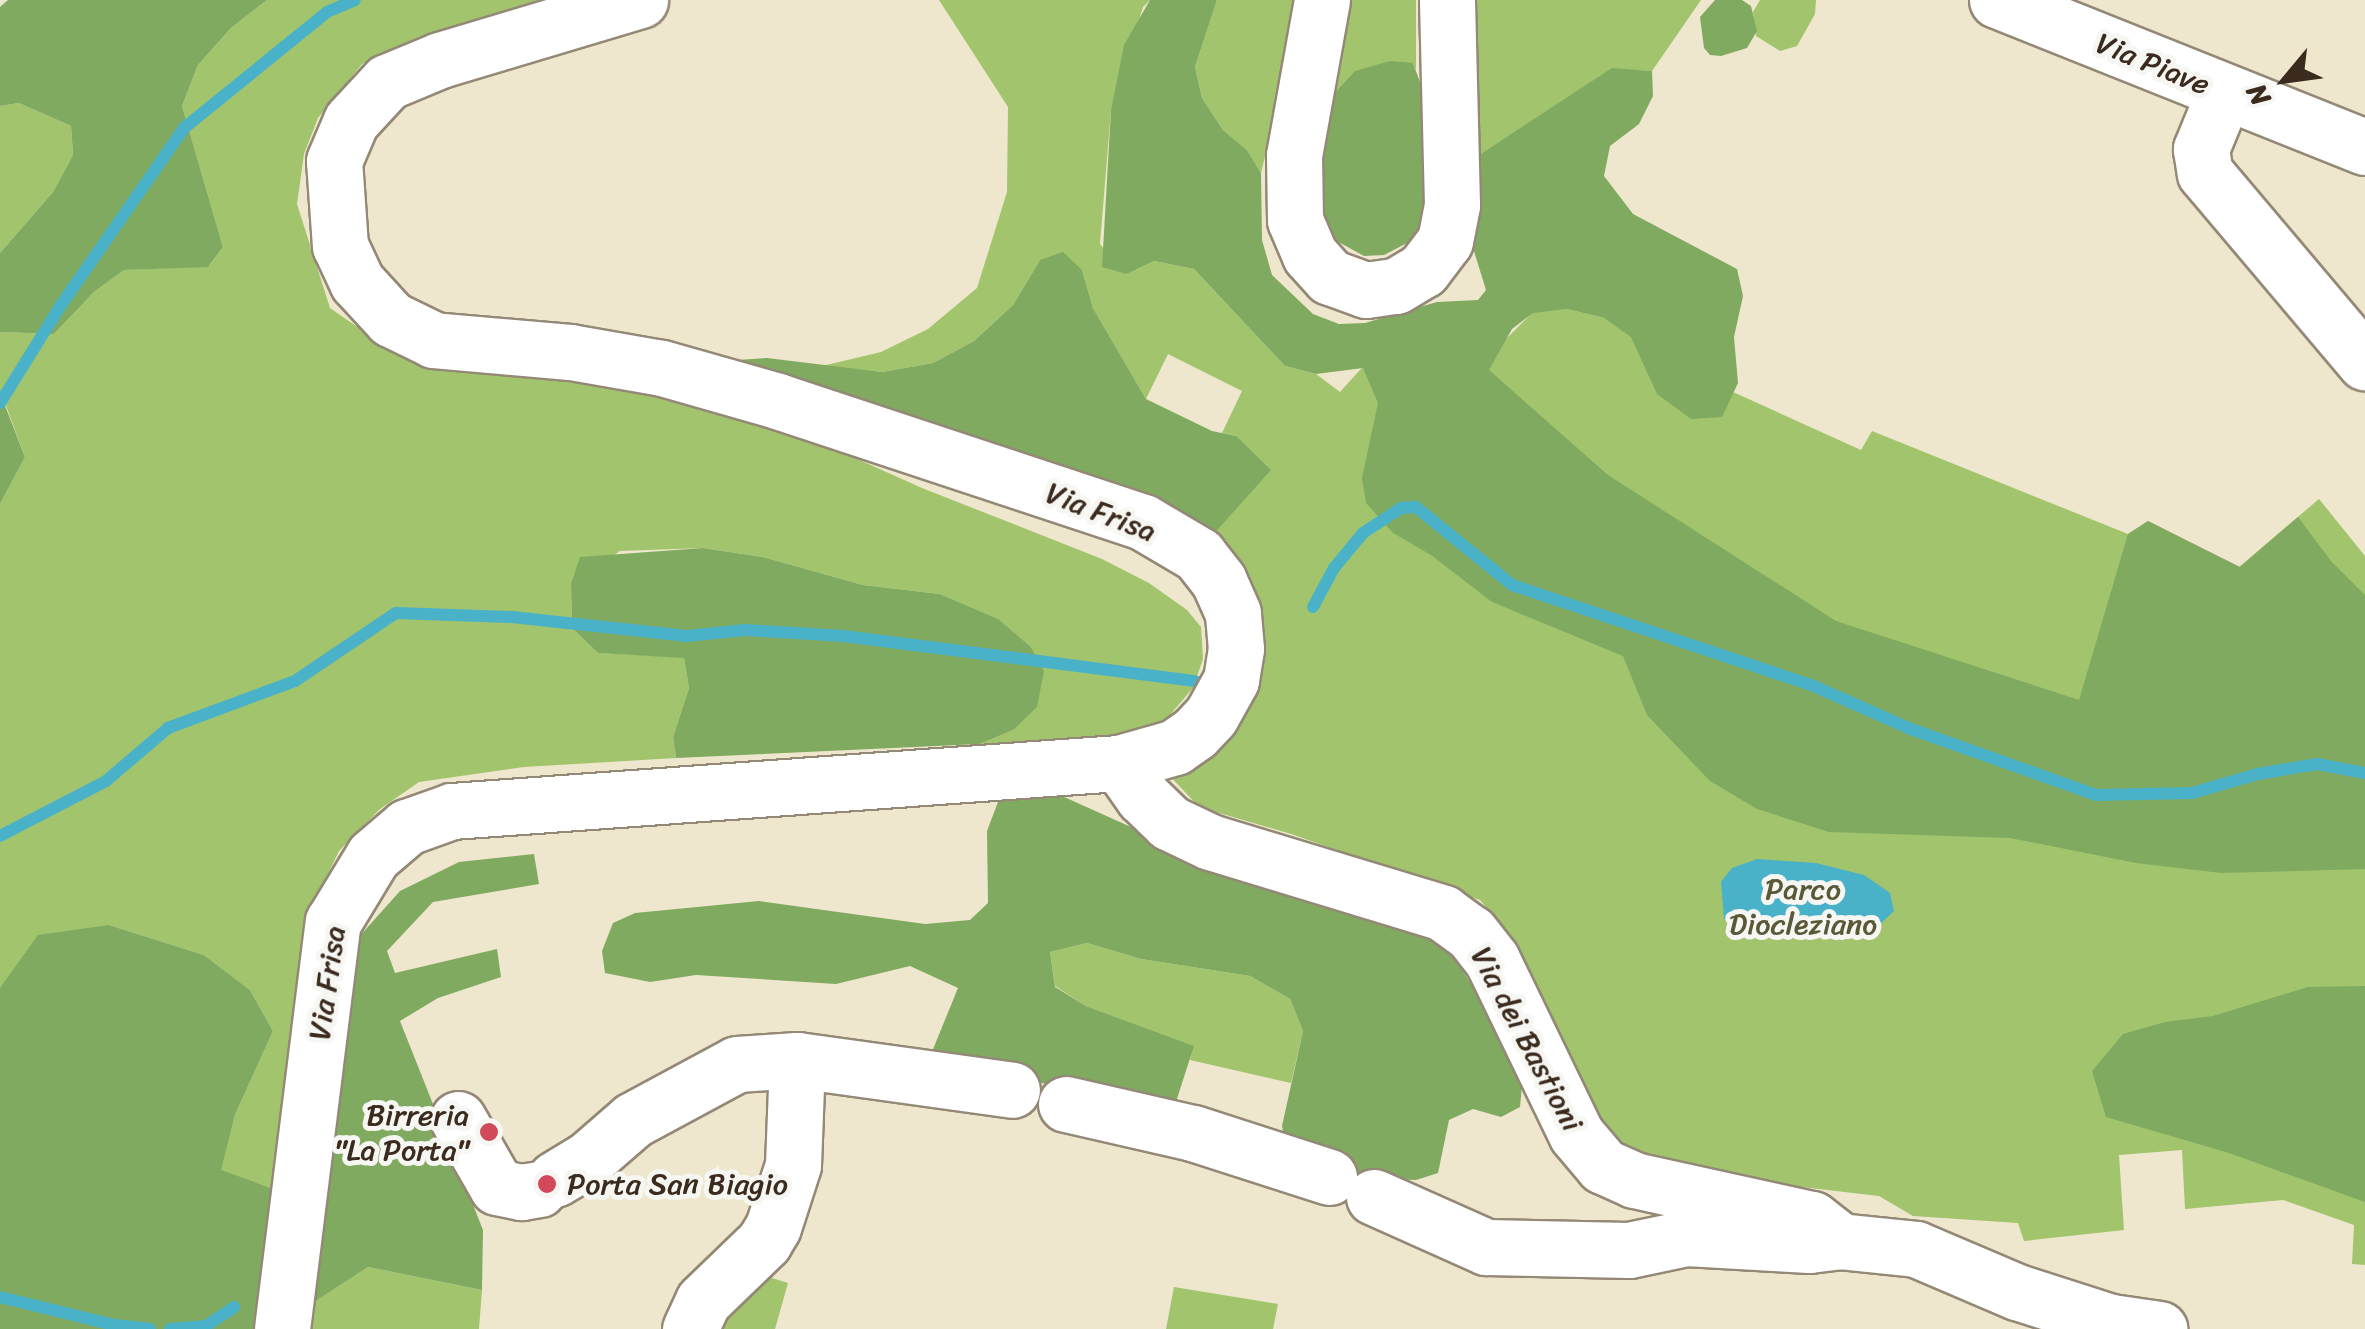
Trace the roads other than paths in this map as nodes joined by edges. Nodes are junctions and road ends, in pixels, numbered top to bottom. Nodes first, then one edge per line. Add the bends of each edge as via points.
1 (640, 0) edge
2 (1322, 0) edge
3 (1448, 0) edge
4 (1997, 0) edge
5 (2224, 92) junction
6 (2365, 148) edge
7 (2365, 362) edge
8 (1119, 764) junction
9 (797, 1060) junction
10 (1012, 1090) dead end
11 (1066, 1104) dead end
12 (458, 1119) dead end
13 (1840, 1241) junction
14 (2127, 1327) edge
15 (282, 1329) edge
16 (690, 1329) edge

1 - 8 street, Via Frisa via 387,82 351,121 334,161 340,246 357,282 392,319 434,340 662,368 1143,522 1199,555 1233,613 1231,680 1195,734
2 - 3 street via 1294,155 1295,220 1310,255 1330,277 1366,290 1396,286 1423,270 1445,241 1452,205
4 - 5 street, Via Piave
5 - 6 street, Via Piave
5 - 7 street via 2201,149 2204,173
8 - 13 street, Via dei Bastioni via 1170,823 1210,842 1443,913 1471,933 1492,960 1576,1134 1604,1166 1634,1180 1812,1219
8 - 15 street, Via Frisa via 452,811 407,827 373,856 333,922
9 - 10 street
9 - 12 street via 737,1064 633,1120 588,1160 521,1192 497,1187
9 - 16 street via 793,1165 773,1227 703,1301
11 - 13 street, Via dei Bastioni via 1193,1133 1352,1188 1486,1247 1629,1250 1686,1238
13 - 14 street, Via dei Bastioni via 1916,1249 2017,1292

